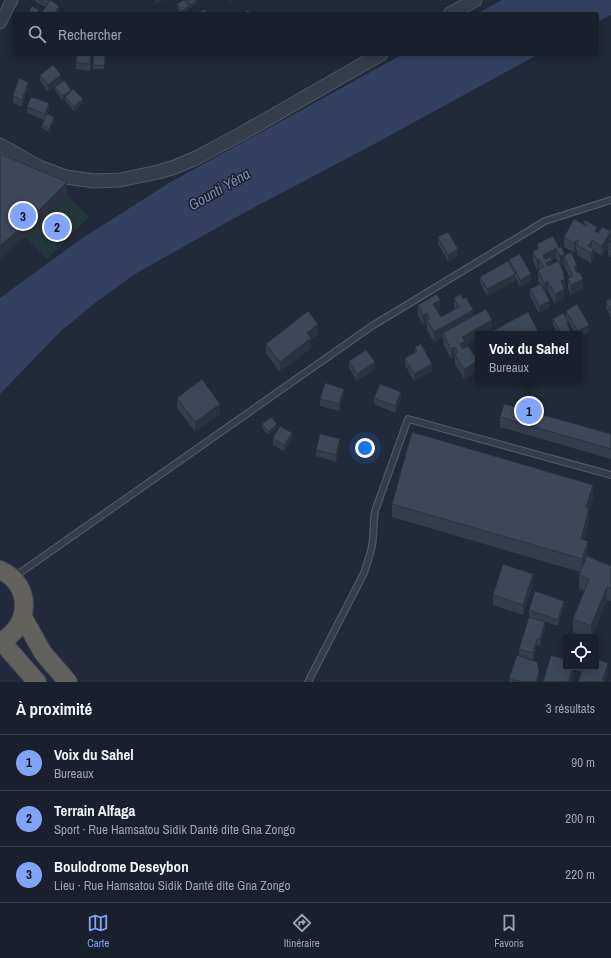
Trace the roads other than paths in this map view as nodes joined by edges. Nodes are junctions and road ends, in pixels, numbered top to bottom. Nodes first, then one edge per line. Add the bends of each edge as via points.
1 (12, 0) edge
2 (475, 0) edge
3 (454, 12) edge
4 (0, 23) edge
5 (378, 56) edge
6 (0, 145) edge
7 (611, 200) edge
8 (611, 474) edge
9 (6, 574) edge
10 (23, 616) junction
11 (1, 642) edge
12 (37, 682) edge
13 (68, 682) edge
14 (308, 682) edge

1 - 4 street
2 - 3 street
5 - 6 street via 196,158 158,172 120,180 94,181 66,176 39,167
7 - 9 lane via 545,221 372,326
8 - 14 lane via 408,419 375,511 372,545 364,573
9 - 10 highway via 19,586 23,596
10 - 11 highway via 15,631
10 - 13 highway via 43,653
11 - 12 highway

